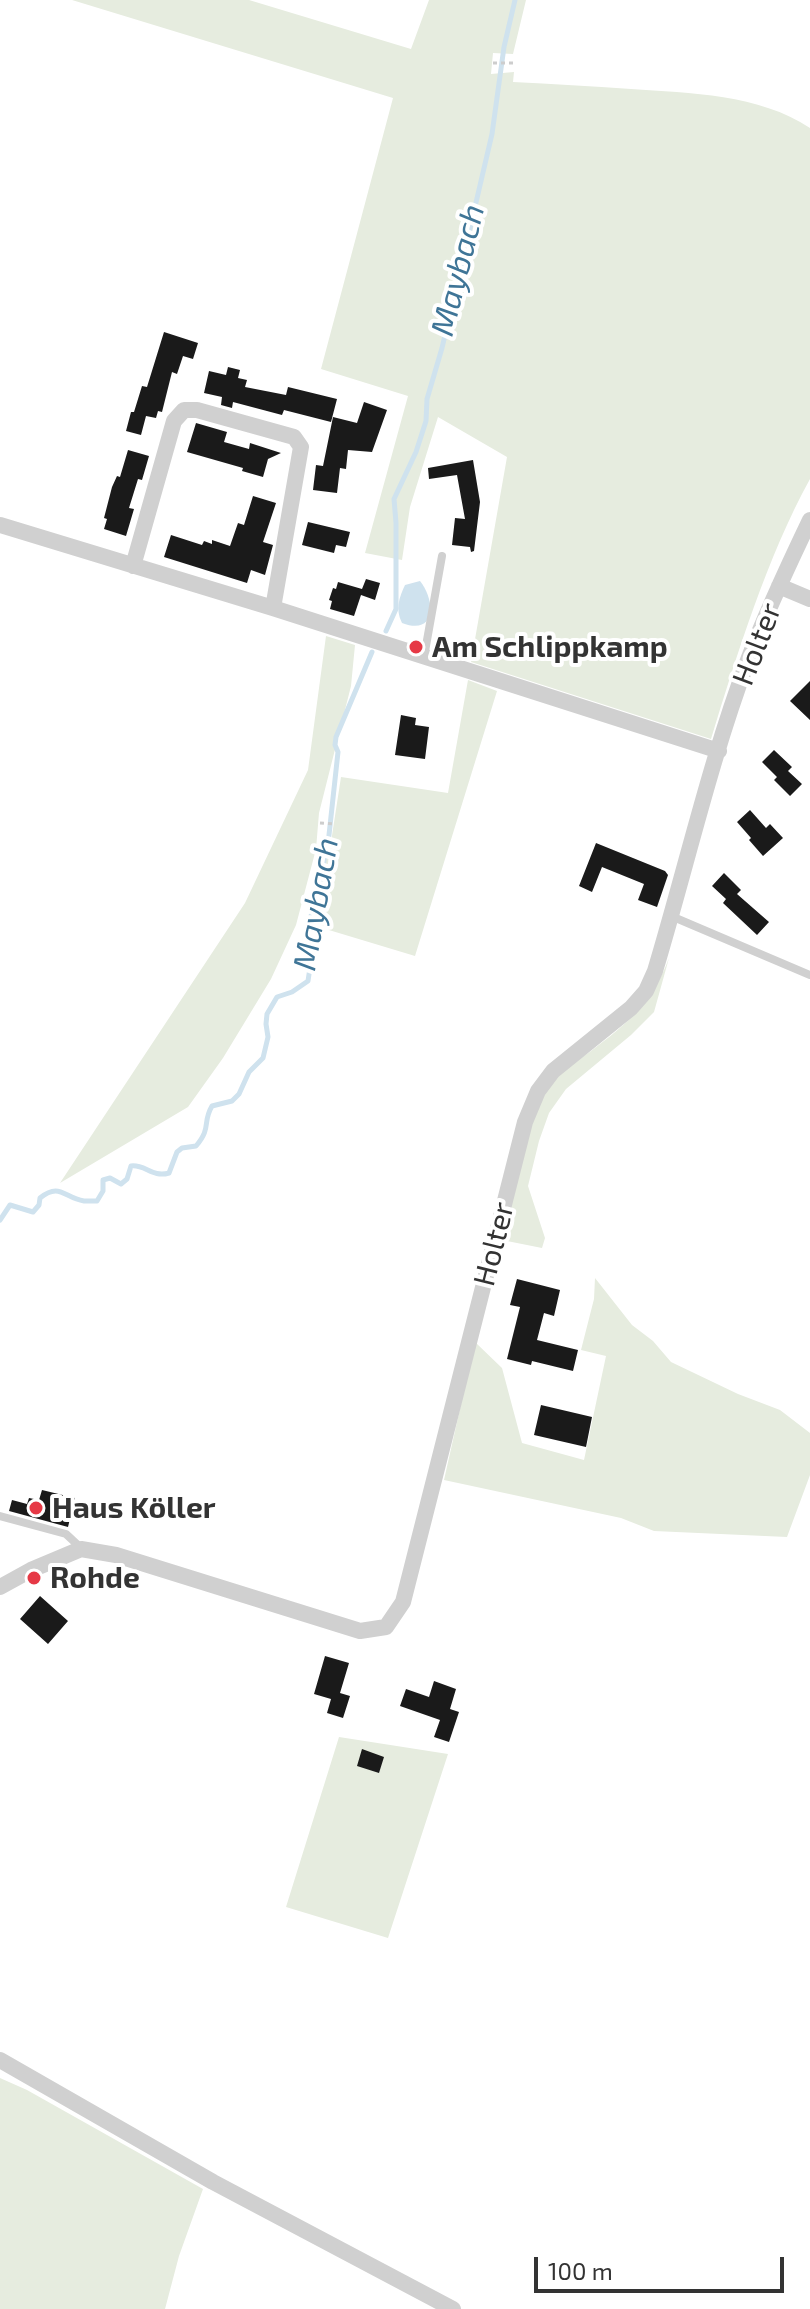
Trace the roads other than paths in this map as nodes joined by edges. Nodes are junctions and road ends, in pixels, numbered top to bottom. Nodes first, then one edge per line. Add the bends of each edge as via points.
1 (810, 520) edge
2 (0, 525) edge
3 (442, 556) dead end
4 (133, 566) junction
5 (779, 586) junction
6 (810, 599) edge
7 (273, 608) junction
8 (424, 658) junction
9 (719, 751) junction
10 (671, 916) junction
11 (810, 975) edge
12 (0, 1516) edge
13 (81, 1549) junction
14 (0, 1587) edge
15 (0, 2060) edge
16 (453, 2309) edge

1 - 5 street, Holter
2 - 4 street
3 - 8 lane
4 - 7 street
4 - 7 street via 174,421 184,410 294,437 301,447
5 - 6 street
5 - 9 street, Holter
7 - 8 street
8 - 9 street
9 - 10 street, Holter
10 - 11 lane
10 - 13 street, Holter via 646,991 553,1071 525,1122 403,1602 386,1627 360,1631 116,1555
12 - 13 lane via 66,1534
13 - 14 street
15 - 16 street via 213,2182

